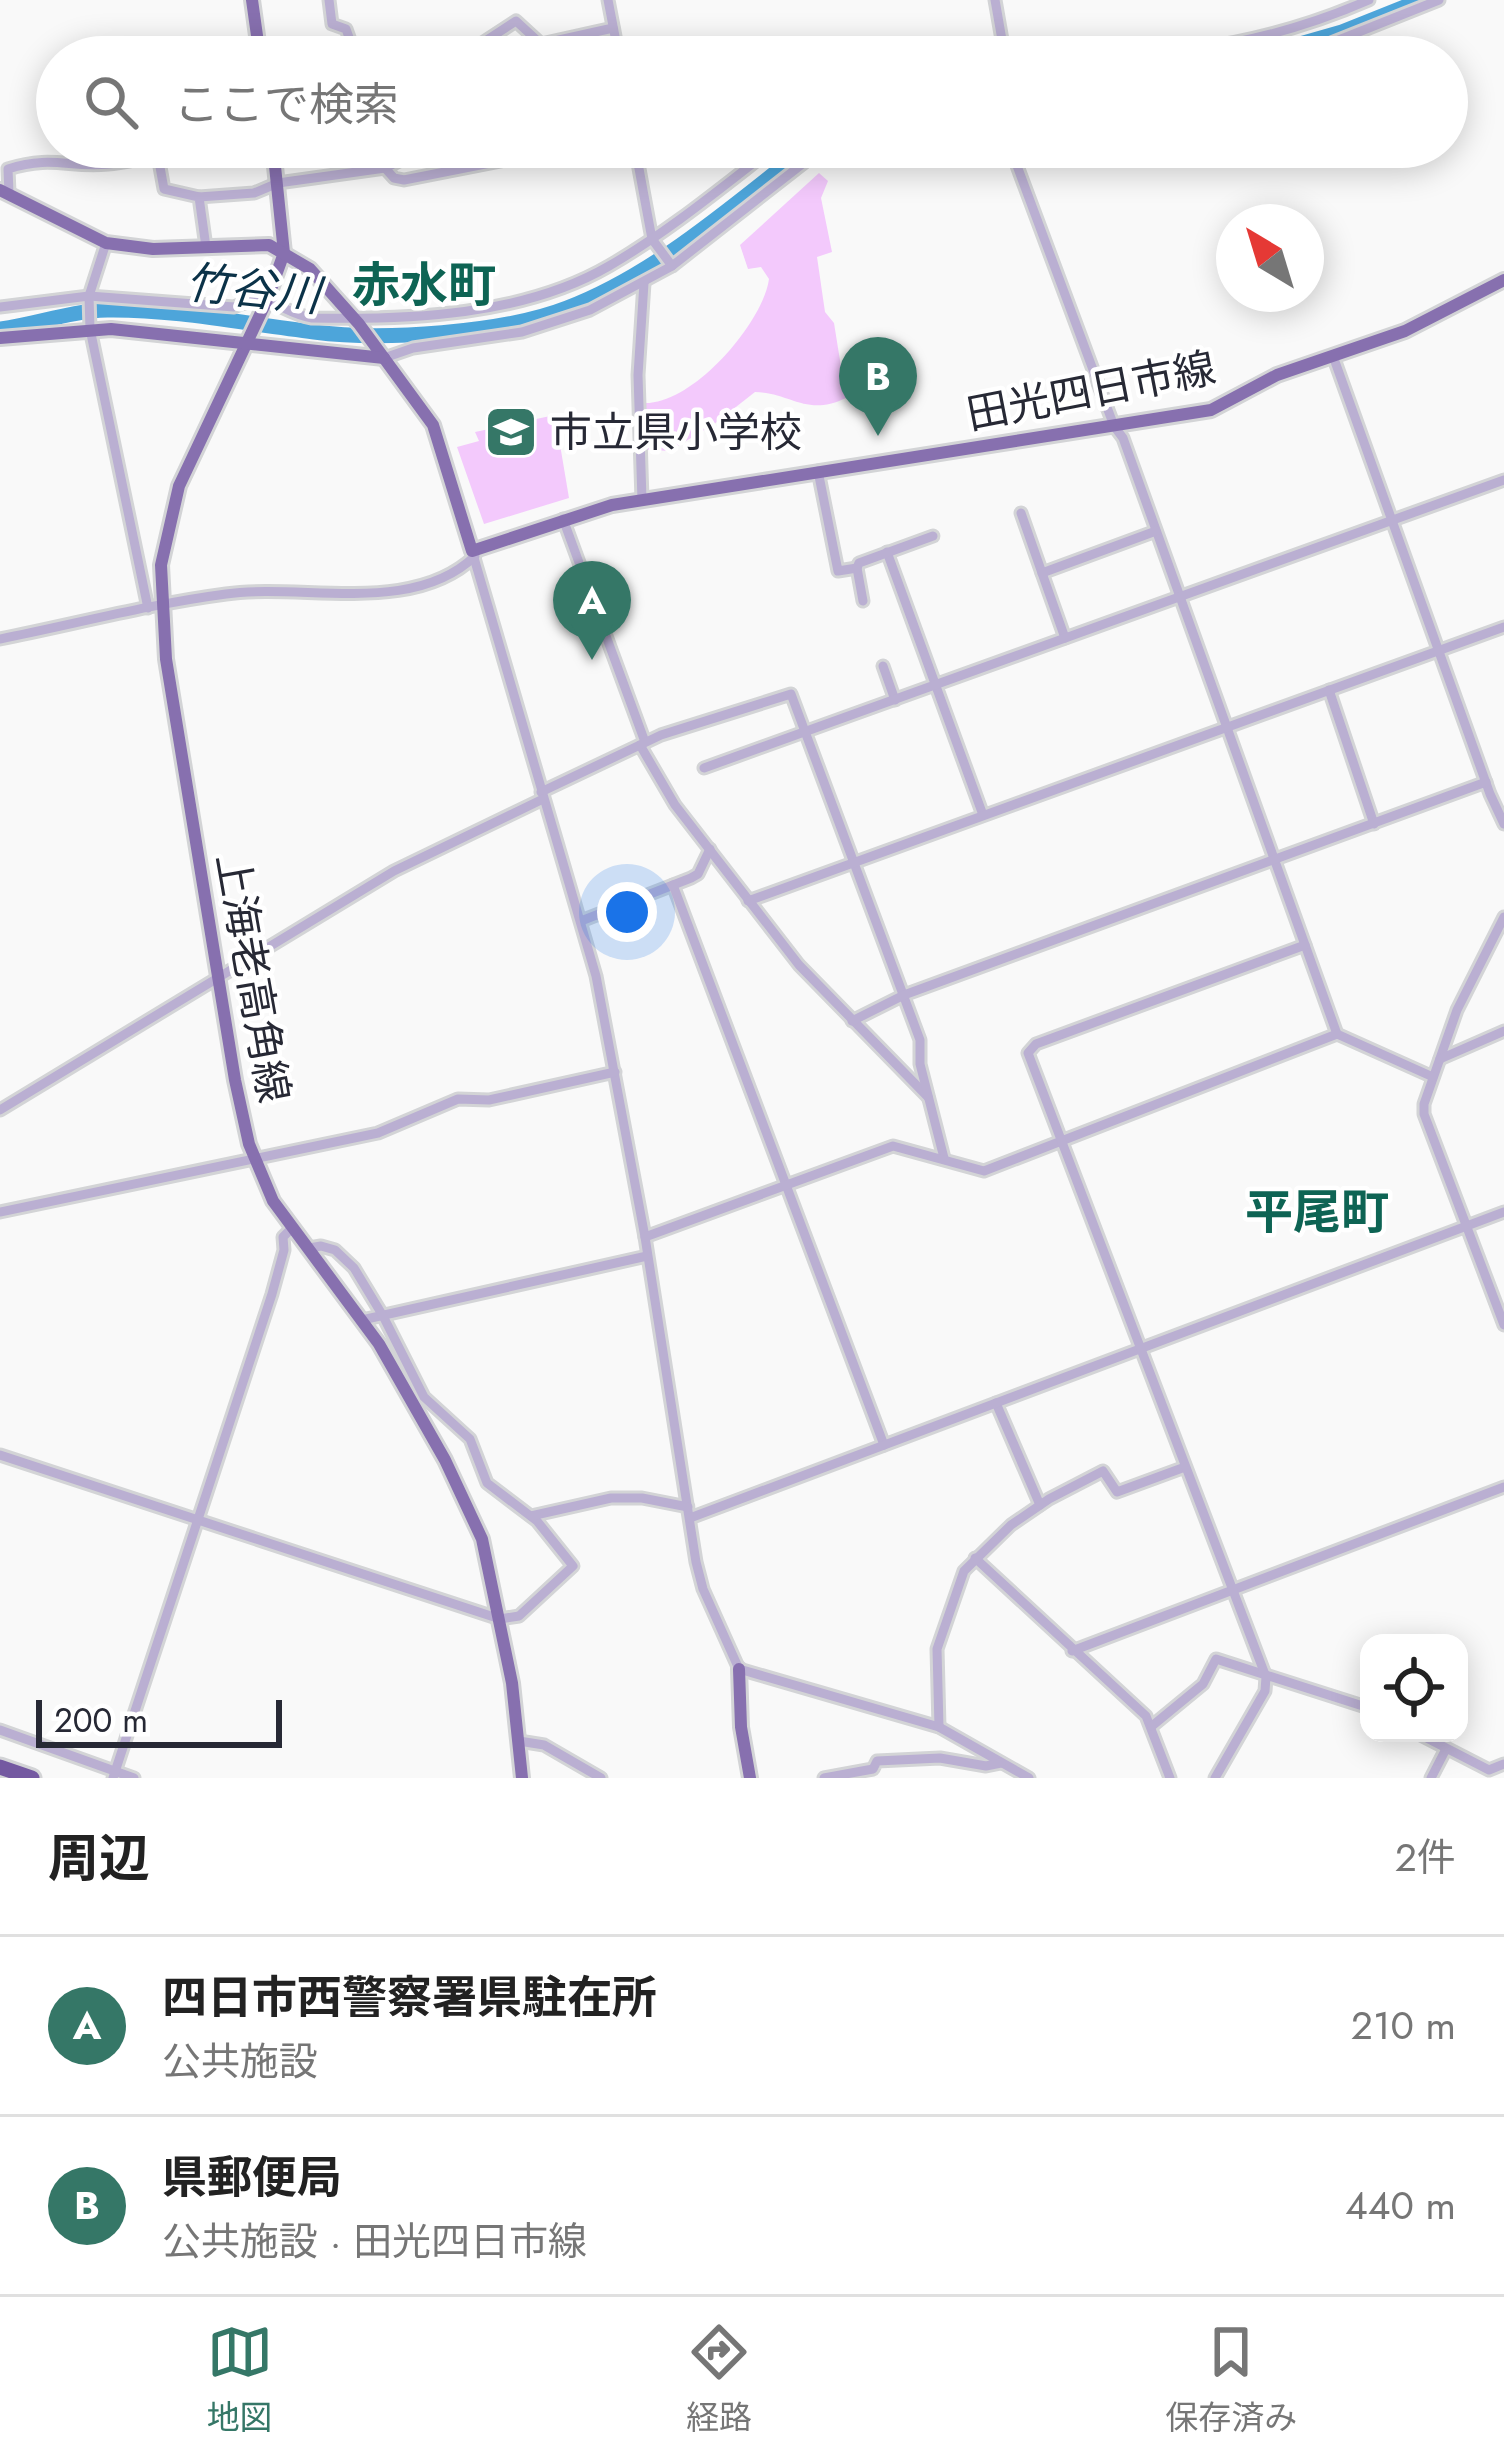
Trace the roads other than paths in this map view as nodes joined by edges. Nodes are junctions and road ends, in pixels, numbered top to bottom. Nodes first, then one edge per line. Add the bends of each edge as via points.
1 (252, 0) edge
2 (329, 0) edge
3 (608, 0) edge
4 (995, 0) edge
5 (1320, 0) edge
6 (1370, 0) edge
7 (1439, 0) edge
8 (1323, 17) junction
9 (613, 28) junction
10 (257, 36) edge
11 (348, 36) edge
12 (494, 36) edge
13 (534, 36) edge
14 (577, 36) edge
15 (615, 36) edge
16 (1002, 36) edge
17 (1265, 36) edge
18 (1349, 36) edge
19 (36, 162) edge
20 (160, 168) edge
21 (276, 168) edge
22 (376, 168) edge
23 (390, 168) edge
24 (461, 168) edge
25 (639, 168) edge
26 (746, 168) edge
27 (797, 168) edge
28 (1018, 168) edge
29 (278, 183) junction
30 (4, 191) edge
31 (199, 197) junction
32 (652, 239) junction
33 (106, 243) junction
34 (206, 248) junction
35 (284, 253) junction
36 (671, 264) junction
37 (1504, 280) edge
38 (644, 283) junction
39 (89, 296) junction
40 (266, 301) junction
41 (0, 307) edge
42 (356, 321) junction
43 (90, 326) junction
44 (0, 338) edge
45 (247, 341) junction
46 (382, 355) junction
47 (1334, 356) junction
48 (1114, 426) junction
49 (818, 471) junction
50 (1504, 480) edge
51 (642, 500) junction
52 (1021, 513) dead end
53 (563, 519) junction
54 (1393, 521) junction
55 (1156, 530) junction
56 (933, 536) dead end
57 (887, 552) junction
58 (474, 554) junction
59 (857, 568) junction
60 (1042, 573) junction
61 (1180, 598) junction
62 (863, 601) dead end
63 (154, 607) junction
64 (1504, 627) edge
65 (1065, 638) junction
66 (0, 640) edge
67 (1439, 651) junction
68 (883, 667) dead end
69 (937, 685) junction
70 (1329, 690) junction
71 (895, 700) junction
72 (1228, 727) junction
73 (807, 732) junction
74 (643, 744) junction
75 (704, 767) dead end
76 (1486, 782) junction
77 (542, 796) junction
78 (983, 815) junction
79 (1375, 824) junction
80 (1504, 824) edge
81 (710, 849) junction
82 (852, 860) junction
83 (1275, 860) junction
84 (673, 886) junction
85 (748, 901) junction
86 (1504, 917) edge
87 (581, 921) junction
88 (1305, 945) junction
89 (218, 977) junction
90 (904, 995) junction
91 (852, 1021) junction
92 (1504, 1031) edge
93 (1337, 1034) junction
94 (1440, 1059) junction
95 (615, 1072) junction
96 (1433, 1076) junction
97 (928, 1097) junction
98 (0, 1110) edge
99 (1062, 1142) junction
100 (254, 1157) junction
101 (944, 1158) junction
102 (786, 1184) junction
103 (1504, 1211) edge
104 (0, 1212) edge
105 (1466, 1226) junction
106 (292, 1228) junction
107 (645, 1238) junction
108 (309, 1249) junction
109 (647, 1256) junction
110 (383, 1316) junction
111 (362, 1320) junction
112 (1504, 1325) edge
113 (1140, 1349) junction
114 (996, 1403) junction
115 (884, 1445) junction
116 (0, 1455) edge
117 (1184, 1467) junction
118 (1504, 1487) edge
119 (1040, 1505) junction
120 (689, 1512) junction
121 (531, 1516) junction
122 (198, 1518) junction
123 (975, 1558) junction
124 (1231, 1590) junction
125 (500, 1618) junction
126 (1072, 1651) junction
127 (739, 1670) junction
128 (1266, 1677) junction
129 (1360, 1705) edge
130 (1152, 1726) junction
131 (939, 1727) junction
132 (0, 1730) edge
133 (519, 1741) junction
134 (1433, 1742) edge
135 (1446, 1749) junction
136 (1001, 1763) junction
137 (1504, 1764) edge
138 (0, 1769) edge
139 (115, 1775) edge
140 (20, 1778) edge
141 (32, 1778) edge
142 (134, 1778) edge
143 (522, 1778) edge
144 (601, 1778) edge
145 (749, 1778) edge
146 (824, 1778) edge
147 (1029, 1778) edge
148 (1169, 1778) edge
149 (1215, 1778) edge
150 (1431, 1778) edge

1 - 10 main road
2 - 11 street via 332,24
3 - 9 street
4 - 16 street
5 - 8 street
6 - 8 street
7 - 18 street
8 - 17 street
9 - 14 street
9 - 15 street
12 - 13 street via 516,22
19 - 30 street via 8,169
20 - 31 street via 164,189
21 - 29 main road, 上海老高角線
22 - 29 street
23 - 24 street via 404,179
25 - 32 street
26 - 32 street
27 - 36 street
28 - 48 street
29 - 31 street
29 - 35 main road, 上海老高角線
30 - 33 main road
31 - 34 street
32 - 36 street
32 - 42 street via 606,268 534,296
33 - 34 main road
33 - 39 street
34 - 35 main road via 269,245
35 - 40 main road, 上海老高角線
35 - 42 main road via 318,276
36 - 38 street
37 - 47 main road, 田光四日市線 via 1406,332
38 - 46 street via 571,319
38 - 51 street
39 - 40 street via 234,307
39 - 41 street
39 - 43 street
40 - 42 street via 292,314
40 - 45 main road, 上海老高角線
42 - 46 main road
43 - 44 main road
43 - 45 main road
43 - 63 street
45 - 46 main road
45 - 63 main road, 上海老高角線 via 173,502
46 - 58 main road via 434,425
47 - 48 main road, 田光四日市線 via 1211,410
47 - 54 street
48 - 49 main road, 田光四日市線
48 - 55 street
49 - 51 main road, 田光四日市線
49 - 59 street via 838,571
50 - 54 street
51 - 53 main road, 田光四日市線
52 - 60 street
53 - 58 main road, 田光四日市線
53 - 74 street
54 - 61 street
54 - 67 street
55 - 60 street
55 - 61 street
56 - 57 street
57 - 59 street
57 - 69 street
58 - 63 street via 438,580 380,594 273,589
58 - 77 street
59 - 62 street
60 - 65 street
61 - 65 street
61 - 72 street
63 - 66 street
63 - 89 main road, 上海老高角線
64 - 67 street
65 - 69 street
67 - 70 street
67 - 76 street
68 - 71 street
69 - 71 street
69 - 78 street
70 - 72 street
70 - 79 street
71 - 73 street
72 - 78 street
72 - 83 street
73 - 74 street via 791,694
73 - 75 street
73 - 82 street
74 - 77 street
74 - 81 street
76 - 79 street
76 - 80 street
77 - 87 street
77 - 89 street via 394,871
78 - 82 street
79 - 83 street
81 - 84 street via 698,874
81 - 85 street
82 - 85 street
82 - 90 street
83 - 88 street
83 - 90 street
84 - 87 street
84 - 102 street
85 - 91 street
86 - 94 street
87 - 95 street
88 - 93 street
88 - 99 street via 1030,1047
89 - 98 street
89 - 100 main road, 上海老高角線
90 - 91 street
90 - 97 street
91 - 97 street
92 - 94 street
93 - 96 street
93 - 99 street
94 - 96 street
95 - 100 street via 490,1100 458,1099 378,1133
95 - 107 street
96 - 105 street via 1424,1114
97 - 101 street
99 - 101 street via 984,1171
99 - 113 street
100 - 104 street
100 - 106 main road, 上海老高角線
101 - 102 street via 893,1146
102 - 107 street
102 - 115 street
103 - 105 street
105 - 112 street
105 - 113 street
106 - 108 main road, 上海老高角線
106 - 122 street
107 - 109 street
108 - 110 street via 346,1259
108 - 111 main road, 上海老高角線
109 - 110 street
109 - 120 street
110 - 111 street
110 - 121 street via 424,1397 470,1439 487,1483
111 - 125 main road, 上海老高角線 via 482,1539
113 - 114 street
113 - 117 street
114 - 115 street
114 - 119 street
115 - 120 street
116 - 122 street
117 - 119 street via 1118,1492 1103,1472
117 - 124 street
118 - 124 street
119 - 123 street
120 - 121 street via 611,1498
120 - 127 street via 703,1589
121 - 125 street via 574,1566 519,1616
122 - 125 street
122 - 139 street
123 - 126 street
123 - 131 street via 938,1649
124 - 126 street
124 - 128 street
125 - 133 main road, 上海老高角線
126 - 130 street
127 - 131 street
127 - 145 main road
128 - 129 street
128 - 130 street via 1216,1659 1203,1684
128 - 149 street
130 - 148 street
131 - 136 street
132 - 139 street
133 - 143 main road, 上海老高角線
133 - 144 street via 544,1744
134 - 135 street
135 - 137 street via 1489,1770
135 - 150 street
136 - 146 street via 877,1761 873,1769
136 - 147 street
138 - 140 highway
138 - 141 highway
139 - 142 street

